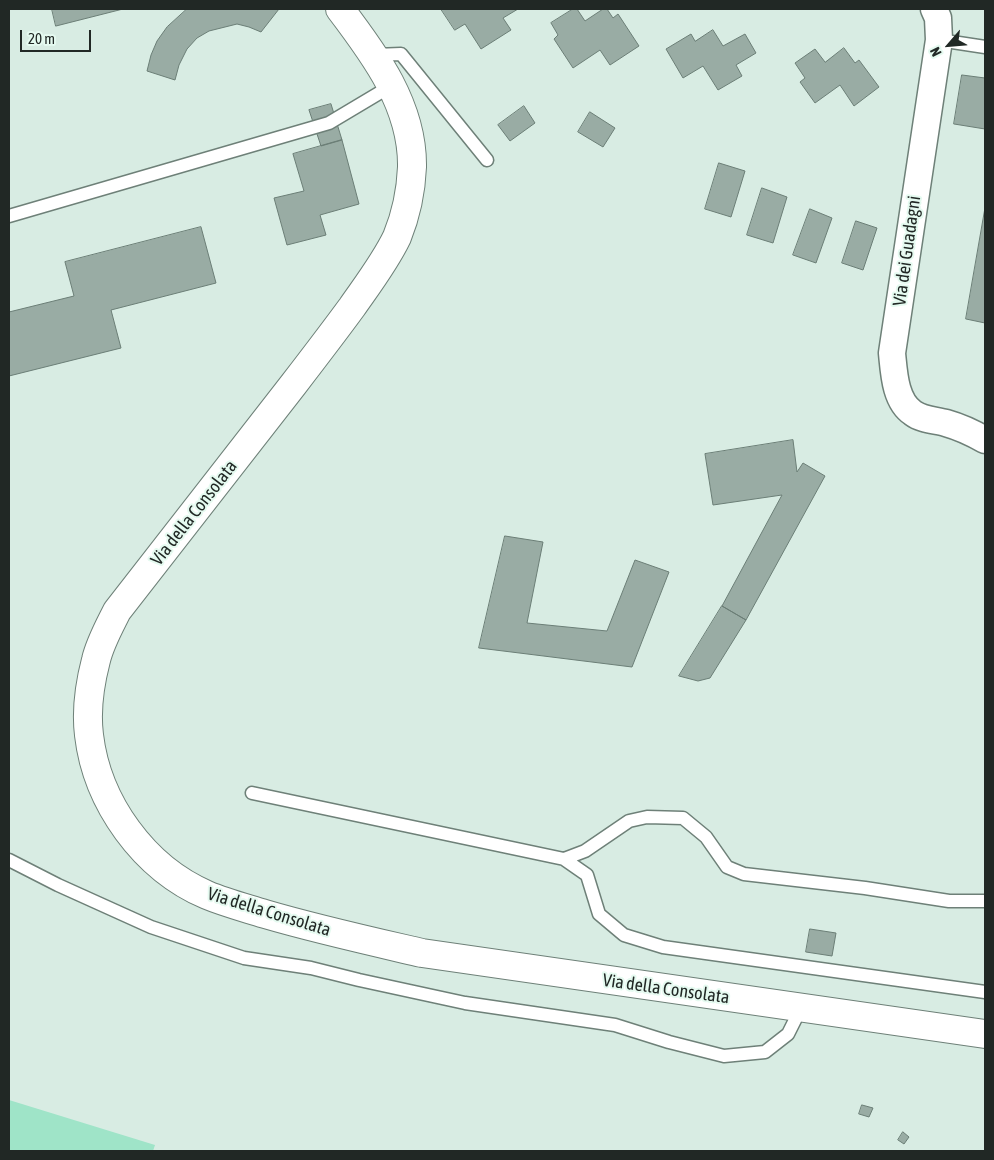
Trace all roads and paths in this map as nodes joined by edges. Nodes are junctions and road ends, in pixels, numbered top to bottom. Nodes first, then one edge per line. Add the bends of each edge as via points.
1 (340, 9) edge
2 (934, 9) edge
3 (939, 40) junction
4 (985, 47) edge
5 (375, 55) junction
6 (391, 86) junction
7 (487, 160) dead end
8 (9, 216) edge
9 (985, 440) edge
10 (252, 793) dead end
11 (564, 859) junction
12 (9, 860) edge
13 (985, 901) edge
14 (985, 992) edge
15 (801, 1008) junction
16 (985, 1034) edge

1 - 5 main road, Via della Consolata
2 - 3 street, Via dei Guadagni via 938,18
3 - 4 lane
3 - 9 street, Via dei Guadagni via 892,353 897,390 913,413 958,427
5 - 6 main road, Via della Consolata
5 - 7 lane via 402,54
6 - 8 lane via 329,123
6 - 15 main road, Via della Consolata via 402,108 412,168 401,226 390,249 376,274 321,349 117,611 102,643 88,711 89,734 99,776 110,801 137,843 161,866 187,884 216,898 286,920 422,953
10 - 11 lane
11 - 13 lane via 585,851 630,821 647,817 683,818 706,837 727,867 744,874 949,901
11 - 14 lane via 587,875 599,914 624,935 663,947
12 - 15 lane via 151,927 244,958 311,968 465,1003 615,1024 724,1056 765,1052 788,1034
15 - 16 main road, Via della Consolata

